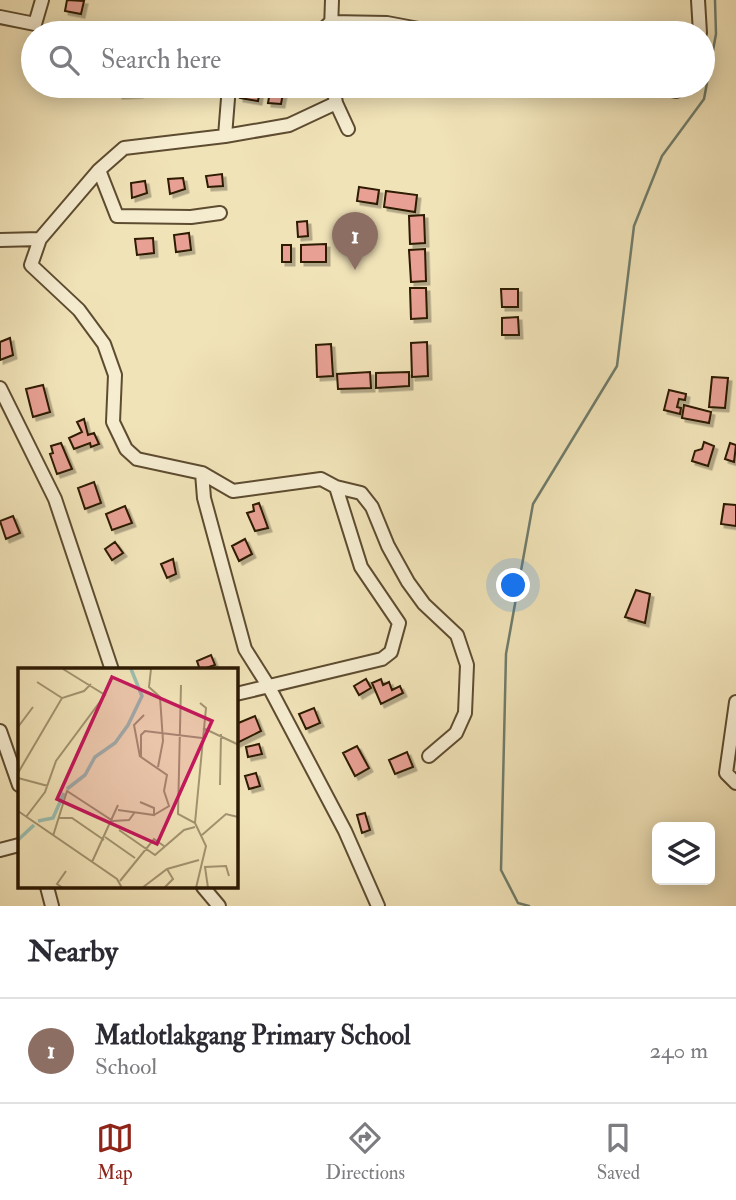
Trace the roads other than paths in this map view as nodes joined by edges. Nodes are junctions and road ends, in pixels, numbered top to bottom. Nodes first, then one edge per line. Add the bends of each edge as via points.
1 (42, 0) edge
2 (332, 0) edge
3 (698, 0) edge
4 (0, 17) edge
5 (21, 21) edge
6 (36, 21) edge
7 (331, 21) edge
8 (699, 21) edge
9 (228, 98) edge
10 (335, 98) edge
11 (336, 103) junction
12 (348, 129) dead end
13 (225, 136) junction
14 (99, 170) junction
15 (220, 213) dead end
16 (40, 239) junction
17 (0, 240) edge
18 (0, 388) edge
19 (202, 473) junction
20 (336, 487) junction
21 (111, 668) edge
22 (269, 687) junction
23 (238, 694) edge
24 (736, 702) edge
25 (0, 731) edge
26 (429, 756) dead end
27 (18, 779) edge
28 (736, 783) edge
29 (18, 845) edge
30 (0, 850) edge
31 (47, 888) edge
32 (204, 888) edge
33 (52, 906) edge
34 (219, 906) edge
35 (378, 906) edge

1 - 6 street
2 - 7 street
3 - 8 street
4 - 5 street
9 - 13 street
10 - 11 street
11 - 12 street
11 - 13 street via 289,125
13 - 14 street via 124,148
14 - 15 street via 117,216
14 - 16 street
16 - 17 street
16 - 19 street via 31,265 79,310 104,344 115,375 113,422 126,449 137,459
18 - 21 street via 55,499
19 - 20 street via 233,491 321,479
19 - 22 street via 204,498 245,649
20 - 22 street via 361,566 399,623 391,652 382,659
20 - 26 street via 360,493 372,507 408,582 457,635 467,665 465,713 456,733
22 - 23 street
22 - 35 street via 345,831
24 - 28 street via 725,761 726,773
25 - 27 street
29 - 30 street
31 - 33 street
32 - 34 street

